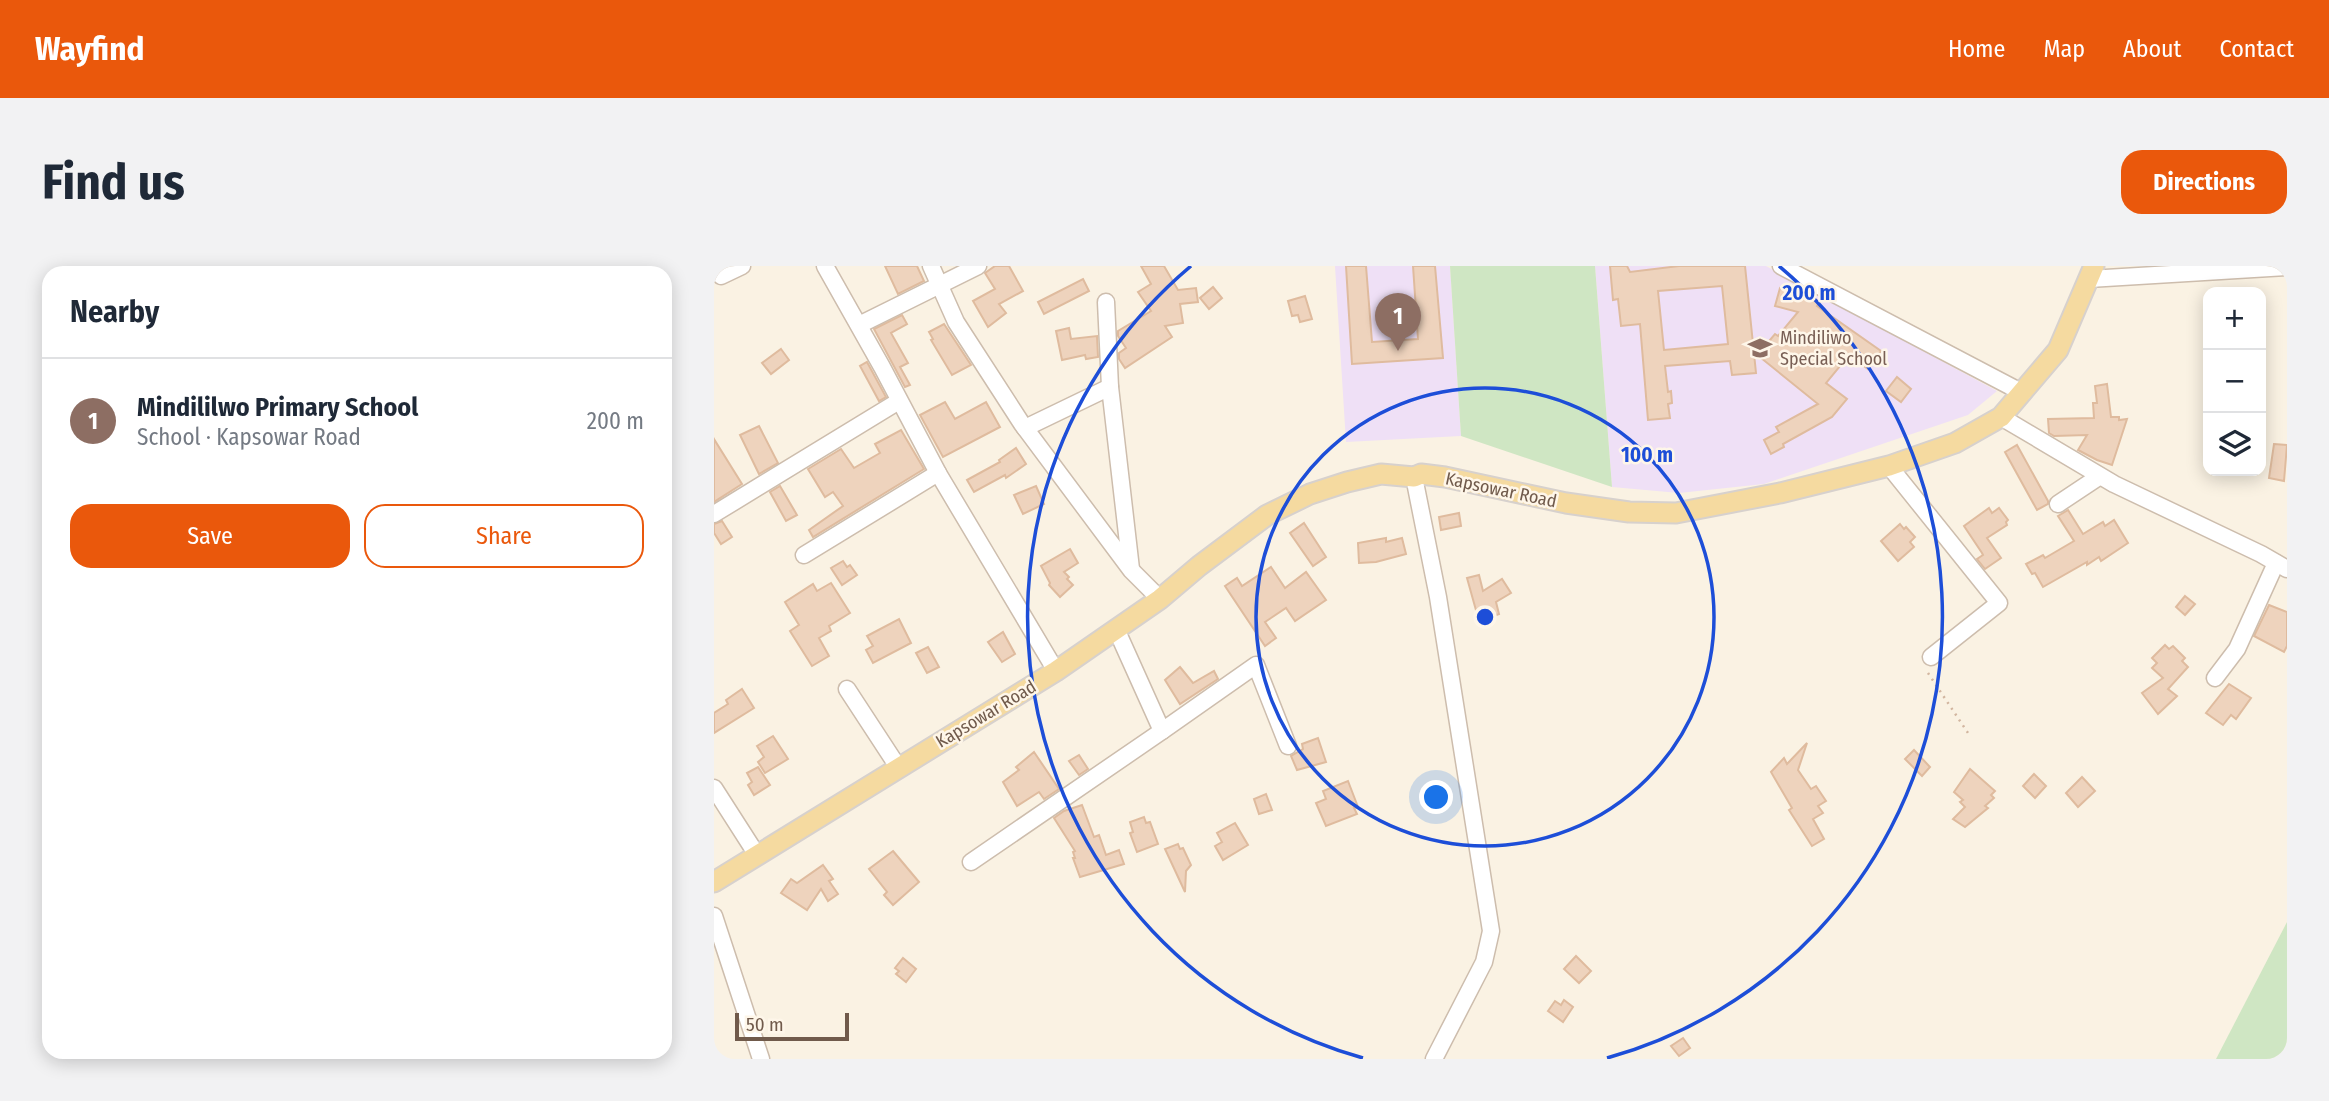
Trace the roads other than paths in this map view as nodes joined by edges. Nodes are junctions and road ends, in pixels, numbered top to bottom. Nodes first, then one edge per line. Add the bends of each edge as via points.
1 (715, 266) edge
2 (742, 266) edge
3 (825, 266) edge
4 (931, 266) edge
5 (978, 266) edge
6 (1781, 266) edge
7 (2287, 267) edge
8 (2092, 272) edge
9 (940, 285) junction
10 (1106, 302) dead end
11 (859, 325) junction
12 (1110, 387) junction
13 (2023, 393) junction
14 (900, 401) junction
15 (2001, 417) junction
16 (1025, 428) junction
17 (1889, 466) junction
18 (938, 473) junction
19 (2099, 476) junction
20 (1414, 477) junction
21 (2058, 504) dead end
22 (714, 514) edge
23 (804, 555) dead end
24 (2281, 566) edge
25 (1131, 570) junction
26 (1160, 598) junction
27 (1117, 631) junction
28 (1931, 657) road end
29 (1056, 671) junction
30 (2215, 678) dead end
31 (846, 689) dead end
32 (1162, 731) junction
33 (1288, 746) dead end
34 (898, 767) junction
35 (714, 788) edge
36 (757, 855) junction
37 (971, 862) dead end
38 (714, 882) edge
39 (714, 916) edge
40 (761, 1059) edge
41 (1434, 1059) edge

1 - 2 street via 721,276
3 - 11 street
4 - 9 street
5 - 9 street
6 - 13 street
7 - 8 street
8 - 13 main road, Kapsowar Road via 2057,350
9 - 11 street
9 - 16 street via 956,323
10 - 12 street
11 - 14 street
12 - 16 street
12 - 25 street
13 - 15 main road, Kapsowar Road
14 - 18 street
14 - 22 street
15 - 17 main road, Kapsowar Road via 1955,443
15 - 19 street
16 - 25 street
17 - 20 main road, Kapsowar Road via 1676,513 1578,505 1445,477
17 - 28 street via 1999,603
18 - 23 street
18 - 29 street
19 - 21 street
19 - 24 street
20 - 26 main road, Kapsowar Road via 1381,474 1310,494 1267,515
20 - 41 street via 1438,597 1491,930 1484,962
24 - 30 street via 2237,649
25 - 26 street
26 - 27 main road, Kapsowar Road
27 - 29 main road, Kapsowar Road
27 - 32 street
29 - 34 main road, Kapsowar Road
31 - 34 street
32 - 33 street via 1256,665
32 - 37 street
34 - 36 main road, Kapsowar Road
35 - 36 street
36 - 38 main road, Kapsowar Road
39 - 40 street

